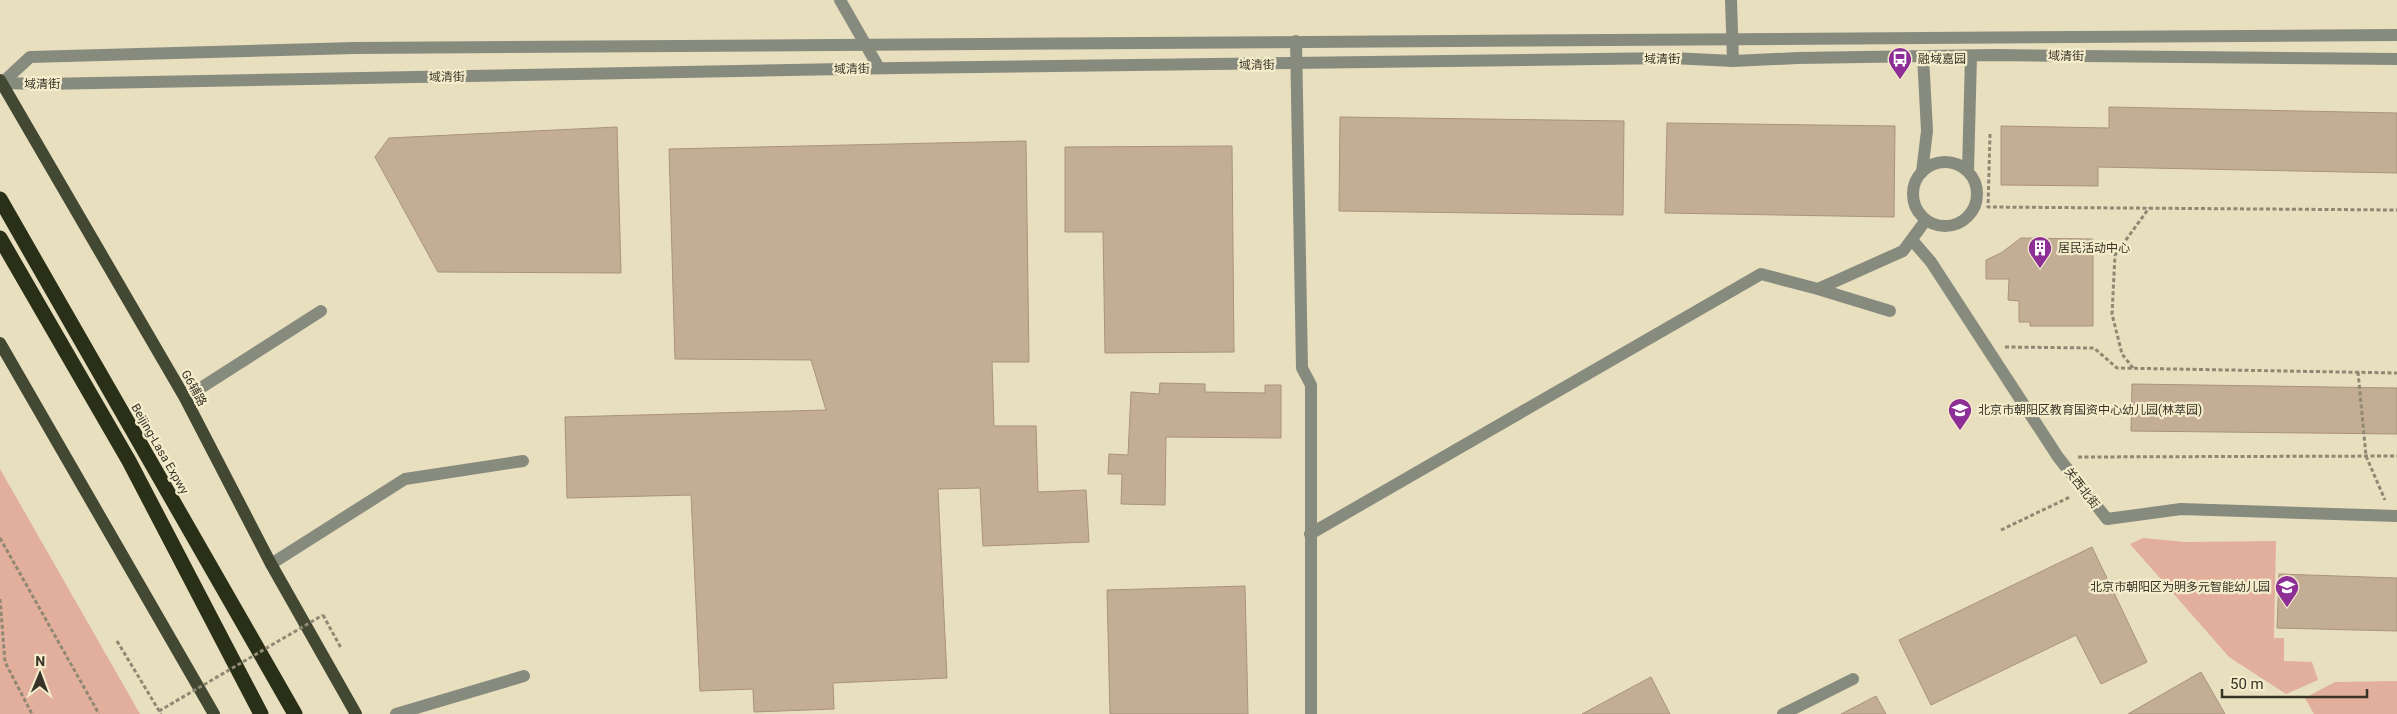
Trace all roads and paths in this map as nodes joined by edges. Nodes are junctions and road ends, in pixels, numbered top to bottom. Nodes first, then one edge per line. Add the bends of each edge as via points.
1 (840, 0) edge
2 (1731, 0) edge
3 (2397, 35) edge
4 (1732, 39) junction
5 (1296, 42) junction
6 (865, 44) junction
7 (1923, 56) junction
8 (1971, 56) junction
9 (2397, 60) edge
10 (1733, 61) junction
11 (1297, 64) junction
12 (879, 68) junction
13 (1, 82) edge
14 (1990, 134) dead end
15 (1968, 171) junction
16 (1922, 172) junction
17 (0, 199) edge
18 (2149, 208) junction
19 (2397, 210) edge
20 (1926, 220) junction
21 (0, 238) edge
22 (1912, 240) junction
23 (1818, 289) junction
24 (1890, 310) dead end
25 (320, 311) dead end
26 (0, 343) edge
27 (1986, 347) junction
28 (2134, 368) junction
29 (2358, 372) junction
30 (2397, 373) edge
31 (185, 398) junction
32 (2366, 456) junction
33 (2397, 456) edge
34 (2058, 457) junction
35 (523, 460) dead end
36 (2084, 490) junction
37 (2395, 516) edge
38 (2001, 530) dead end
39 (1310, 534) junction
40 (0, 538) edge
41 (271, 564) junction
42 (0, 599) edge
43 (117, 642) dead end
44 (341, 648) dead end
45 (524, 676) dead end
46 (1852, 678) dead end
47 (160, 712) edge
48 (32, 714) edge
49 (99, 714) edge
50 (214, 714) edge
51 (262, 714) edge
52 (295, 714) edge
53 (356, 714) edge
54 (396, 714) edge
55 (1312, 714) edge
56 (1783, 714) edge

1 - 6 street
2 - 4 street
3 - 4 street, 域清街
4 - 5 street, 域清街
4 - 10 street
5 - 6 street, 域清街
5 - 11 street
6 - 12 street
6 - 13 street, 域清街 via 355,48 30,57
7 - 8 street, 域清街
7 - 10 street, 域清街
7 - 16 street via 1927,131
8 - 9 street, 域清街
8 - 15 street
10 - 11 street, 域清街 via 1672,58
11 - 12 street, 域清街
11 - 39 street via 1302,368 1310,385
12 - 13 street, 域清街 via 52,84
13 - 31 main road, G6辅路
14 - 18 path via 1988,207
15 - 16 street via 1949,162 1938,163
15 - 20 street via 1977,190 1977,201 1972,211 1956,225 1946,226
16 - 20 street via 1913,193 1919,213
17 - 52 highway, Beijing-Lasa Expwy
18 - 19 path
18 - 28 path via 2115,256 2112,314 2122,354
20 - 22 street
21 - 51 highway via 129,461
22 - 23 street via 1903,251
22 - 27 street, 关西北街 via 1931,262
23 - 24 street
23 - 39 street via 1761,274
25 - 31 street
26 - 50 main road
27 - 28 path via 2094,348 2117,368
27 - 34 street, 关西北街
28 - 29 path
29 - 30 path
29 - 32 path
31 - 41 main road, G6辅路
32 - 33 path
32 - 34 path
32 - 37 path
34 - 36 street, 关西北街
35 - 41 street via 405,480
36 - 37 street, 关西北街 via 2107,520 2181,510
36 - 38 path
39 - 55 street
40 - 49 path
41 - 53 main road, G6辅路
42 - 48 path via 5,662
43 - 47 path
44 - 47 path, bridge via 323,615
45 - 54 street
46 - 56 street

